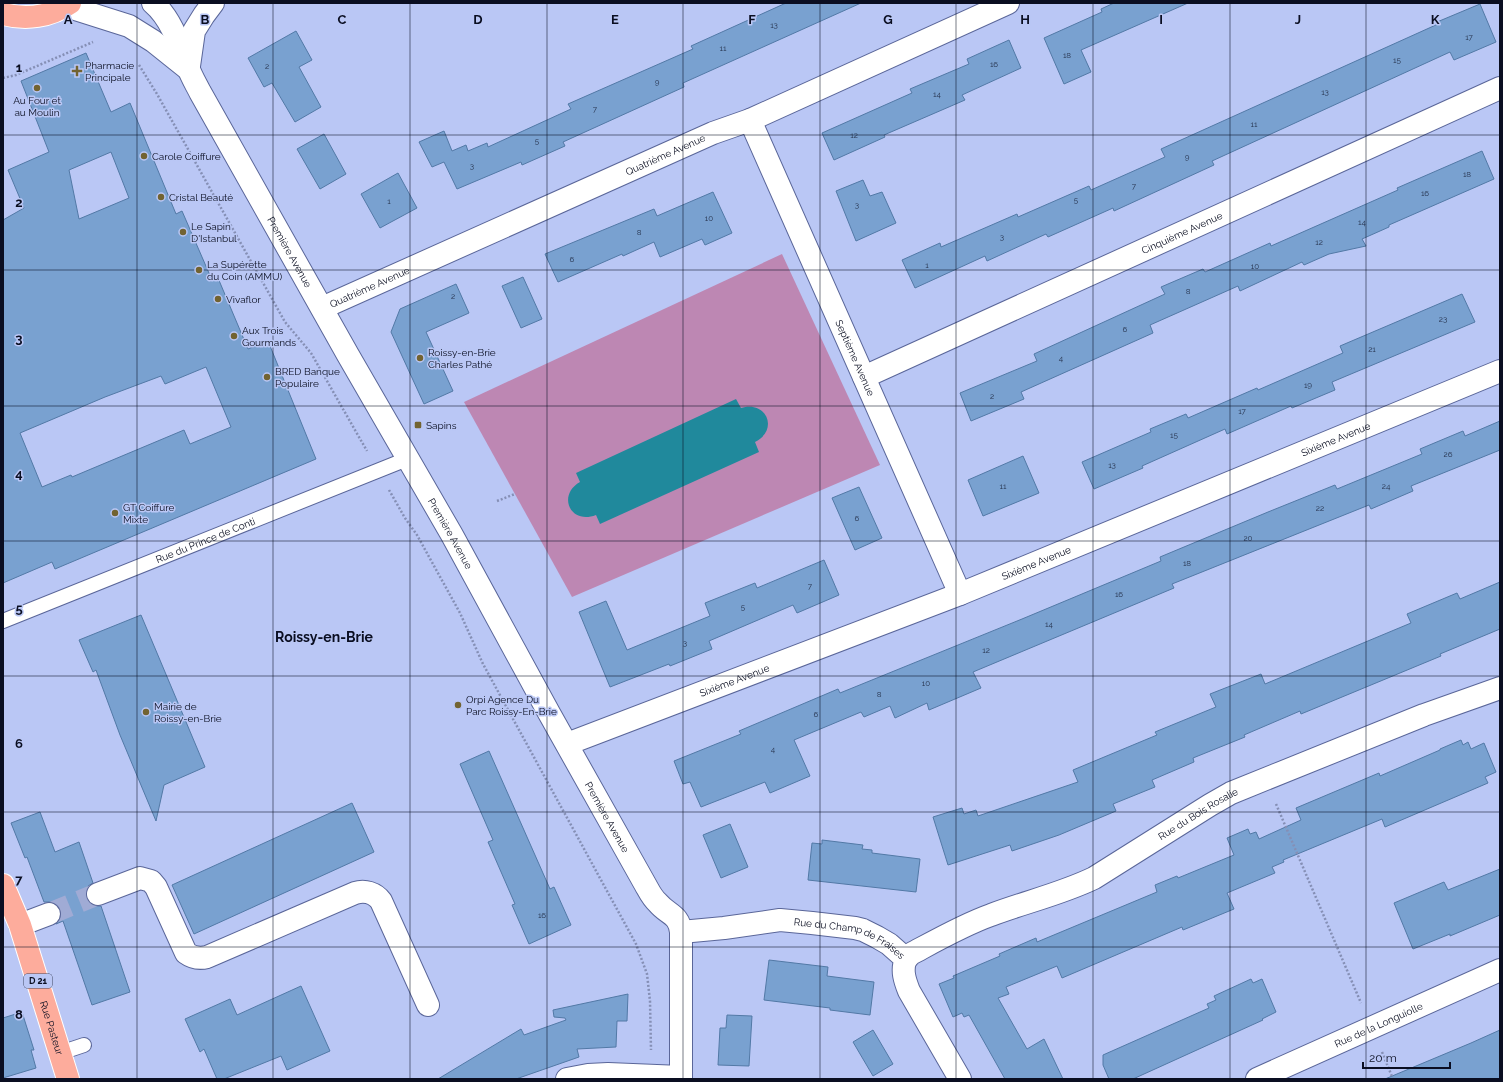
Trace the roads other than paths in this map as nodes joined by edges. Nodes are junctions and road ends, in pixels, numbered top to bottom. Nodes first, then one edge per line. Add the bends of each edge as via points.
1 (152, 3) edge
2 (213, 3) edge
3 (1008, 3) edge
4 (68, 4) edge
5 (3, 14) edge
6 (188, 69) junction
7 (1500, 88) edge
8 (750, 120) junction
9 (322, 308) junction
10 (1500, 370) edge
11 (864, 377) junction
12 (407, 459) junction
13 (960, 594) junction
14 (3, 621) edge
15 (1500, 688) edge
16 (567, 744) junction
17 (3, 886) edge
18 (98, 894) tunnel mouth
19 (48, 914) tunnel mouth
20 (20, 925) junction
21 (681, 932) junction
22 (906, 959) junction
23 (1500, 970) edge
24 (428, 1006) dead end
25 (84, 1045) dead end
26 (60, 1053) junction
27 (681, 1078) edge
28 (68, 1079) edge
29 (567, 1079) edge
30 (960, 1079) edge
31 (1258, 1079) edge

1 - 6 street, Première Avenue via 179,41
2 - 6 street via 194,31
3 - 8 street, Quatrième Avenue
4 - 5 main road via 39,16 20,17
4 - 6 street via 129,26 153,41
6 - 9 street, Première Avenue
7 - 11 street, Cinquième Avenue
8 - 9 street, Quatrième Avenue via 713,133
8 - 11 street, Septième Avenue
9 - 12 street, Première Avenue
10 - 13 street, Sixième Avenue
11 - 13 street, Septième Avenue
12 - 14 lane, Rue du Prince de Conti
12 - 16 street, Première Avenue
13 - 16 street, Sixième Avenue
15 - 22 street, Rue du Bois Rosalie via 1424,715 1216,801 1094,878 977,920
16 - 21 street, Première Avenue via 645,884 659,905 677,918
17 - 20 main road, Rue Pasteur / D 21
18 - 24 street via 140,878 151,881 186,953 200,959 355,892 370,893 381,901
19 - 20 street
20 - 26 main road, Rue Pasteur / D 21
21 - 22 street, Rue du Champ de Fraises via 773,921 800,921 863,930 889,944
21 - 27 street, Première Avenue
22 - 30 street, Rue du Champ de Fraises via 903,972 909,992
23 - 31 street, Rue de la Longuiolle
25 - 26 lane
26 - 28 main road, Rue Pasteur / D 21
27 - 29 street via 588,1075

